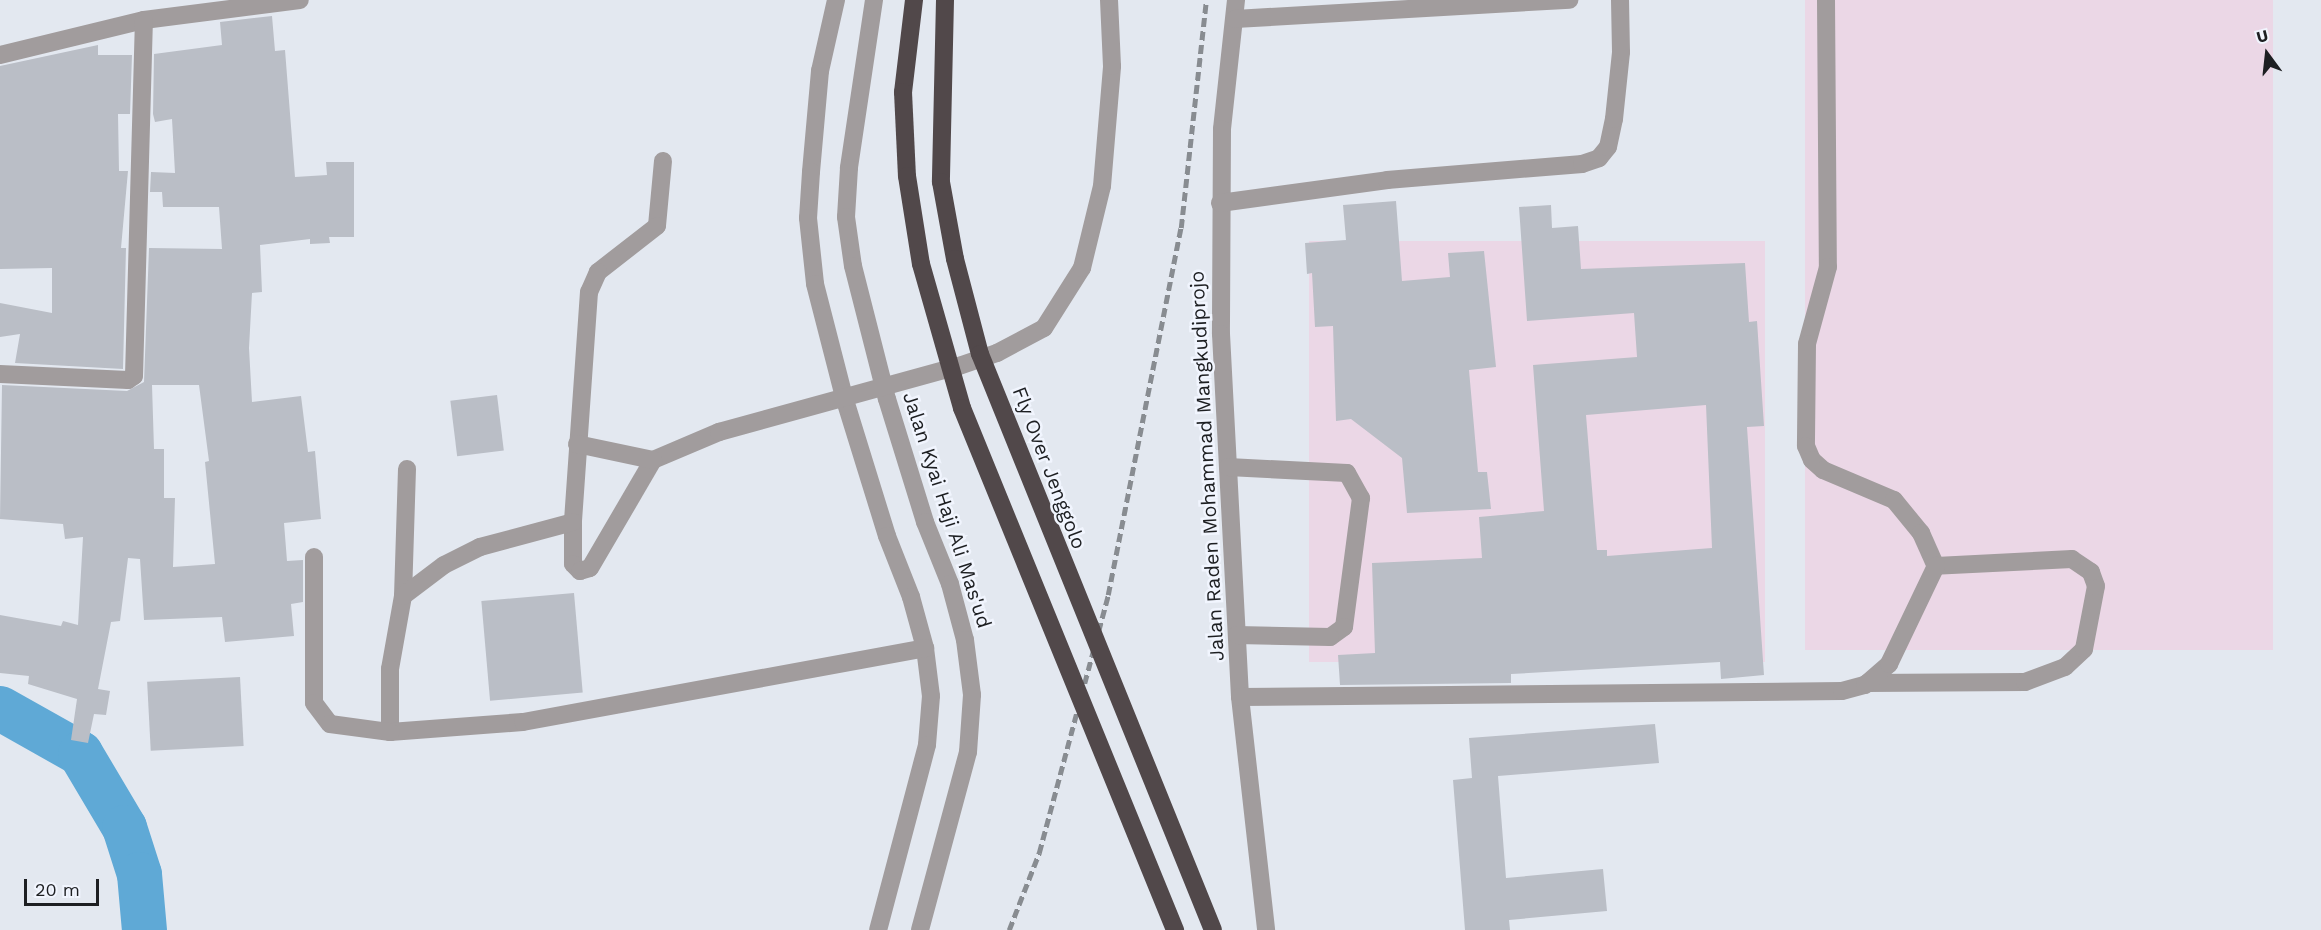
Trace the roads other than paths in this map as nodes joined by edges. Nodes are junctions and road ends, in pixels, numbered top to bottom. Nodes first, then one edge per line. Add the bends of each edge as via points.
1 (300, 0) edge
2 (837, 0) edge
3 (874, 0) edge
4 (914, 0) edge
5 (945, 0) edge
6 (1109, 0) edge
7 (1236, 0) edge
8 (1569, 0) edge
9 (1620, 0) edge
10 (1826, 0) edge
11 (1235, 19) junction
12 (144, 20) junction
13 (0, 55) edge
14 (663, 161) dead end
15 (1220, 203) junction
16 (0, 374) edge
17 (883, 385) junction
18 (844, 397) junction
19 (577, 444) junction
20 (653, 460) junction
21 (1228, 467) junction
22 (407, 469) dead end
23 (573, 522) junction
24 (314, 557) dead end
25 (1936, 566) junction
26 (403, 596) junction
27 (1237, 635) junction
28 (925, 648) junction
29 (1867, 683) junction
30 (1240, 697) junction
31 (390, 732) junction
32 (878, 930) edge
33 (920, 930) edge
34 (1176, 930) edge
35 (1213, 930) edge
36 (1266, 930) edge

1 - 12 street
2 - 18 street via 820,71 808,218 815,284
3 - 17 street via 864,49 846,217 853,266
4 - 34 highway, bridge via 903,92 908,176 921,264 962,408
5 - 35 highway, Fly Over Jenggolo, bridge via 941,182 955,259 980,354
6 - 17 street via 1112,66 1102,186 1082,268 1044,328 1026,340 959,366
7 - 11 street, Jalan Raden Mohammad Mangkudiprojo
8 - 11 street
9 - 15 street via 1621,52 1614,119 1608,147 1599,159 1582,164 1387,180
10 - 25 street via 1828,267 1807,344 1806,446 1812,460 1823,470 1894,500 1921,533
11 - 15 street, Jalan Raden Mohammad Mangkudiprojo via 1222,129
12 - 13 street
12 - 16 street via 134,376 128,380
14 - 19 street via 657,226 591,281
15 - 21 street, Jalan Raden Mohammad Mangkudiprojo
17 - 18 street
17 - 33 street, Jalan Kyai Haji Ali Mas'ud via 925,522 950,584 965,640 972,695 968,752
18 - 20 street via 720,432
18 - 28 street
19 - 20 street
19 - 23 street
20 - 23 street via 590,568 580,571 573,564
21 - 27 street, Jalan Raden Mohammad Mangkudiprojo
21 - 27 street via 1347,473 1361,498 1344,627 1330,637
22 - 26 street
23 - 26 street via 480,547 444,564
24 - 31 street via 314,703 330,724
25 - 29 street via 1889,664
25 - 29 street via 2073,558 2091,572 2096,586 2084,649 2065,667 2025,682
26 - 31 street via 390,669
27 - 30 street, Jalan Raden Mohammad Mangkudiprojo
28 - 31 street via 523,722
28 - 32 street via 931,696 927,745
29 - 30 street via 1842,691
30 - 36 street, Jalan Raden Mohammad Mangkudiprojo

